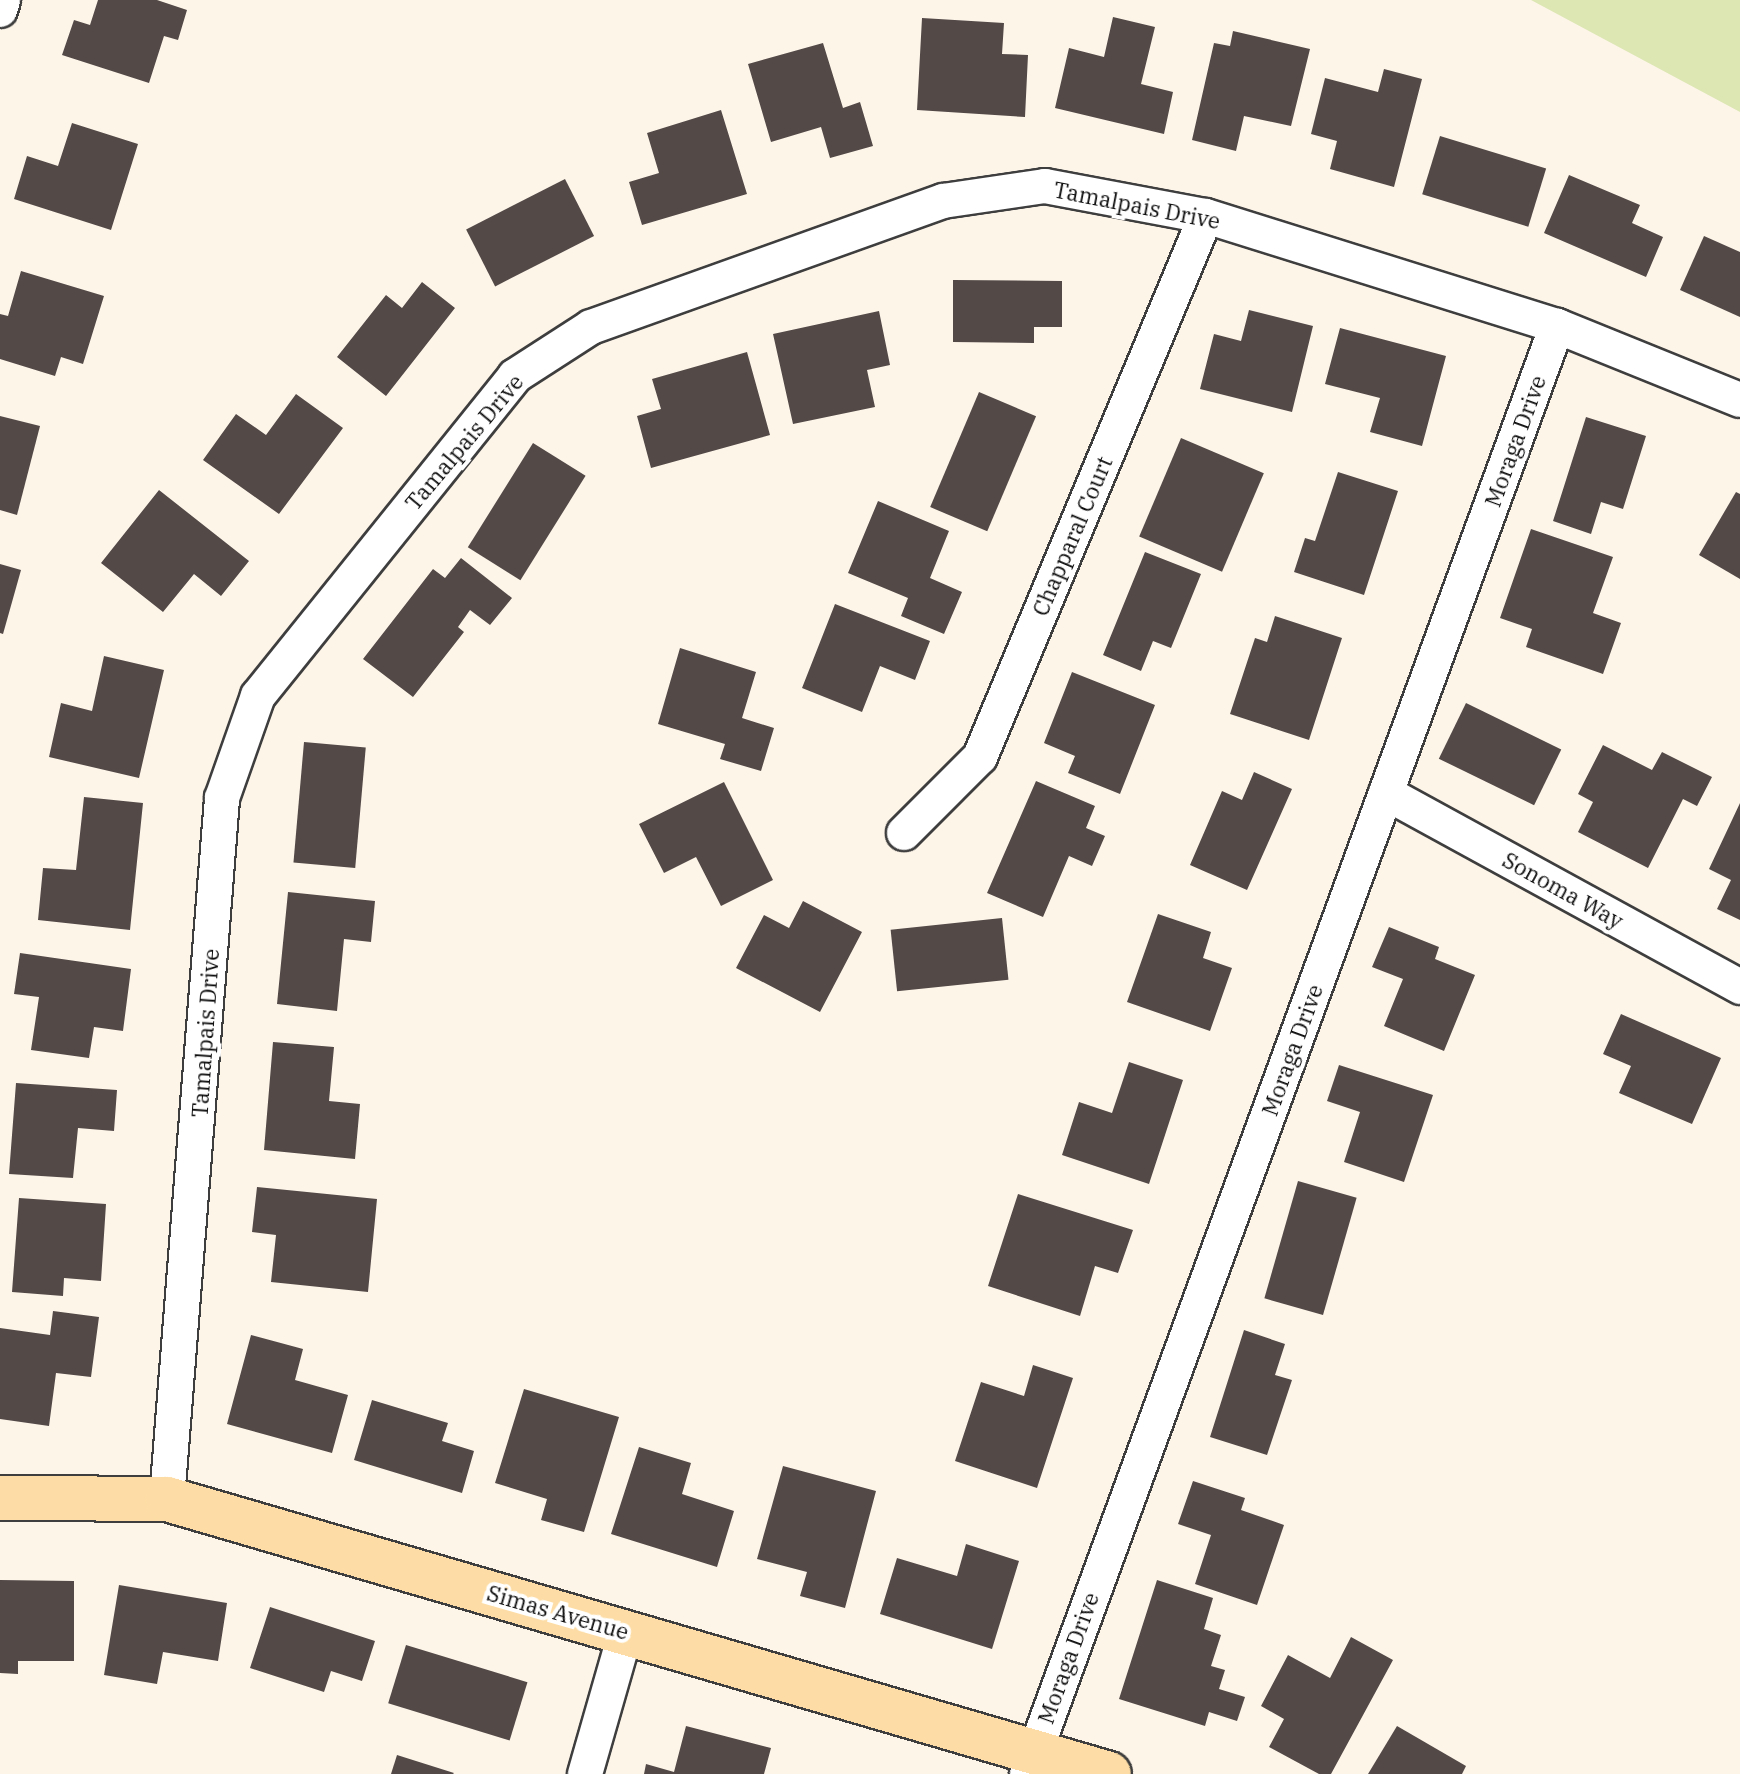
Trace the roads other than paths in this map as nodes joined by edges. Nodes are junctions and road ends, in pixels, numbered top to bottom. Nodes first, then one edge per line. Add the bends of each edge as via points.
1 (3, 0) edge
2 (0, 10) edge
3 (1206, 216) junction
4 (1557, 326) junction
5 (1740, 400) edge
6 (1386, 793) junction
7 (904, 833) dead end
8 (1740, 987) edge
9 (0, 1498) edge
10 (167, 1499) junction
11 (626, 1631) junction
12 (1030, 1763) edge
13 (585, 1774) edge
14 (1109, 1774) edge

1 - 2 street
3 - 4 street, Tamalpais Drive
3 - 7 street, Chapparal Court via 980,757
3 - 10 street, Tamalpais Drive via 1045,186 943,201 591,327 515,376 505,388 258,696 222,798
4 - 5 street, Tamalpais Drive
4 - 6 street, Moraga Drive
6 - 8 street, Sonoma Way
6 - 12 street, Moraga Drive
9 - 10 street, Simas Avenue
10 - 11 street, Simas Avenue
11 - 12 street, Simas Avenue
11 - 13 street
12 - 14 street, Simas Avenue

